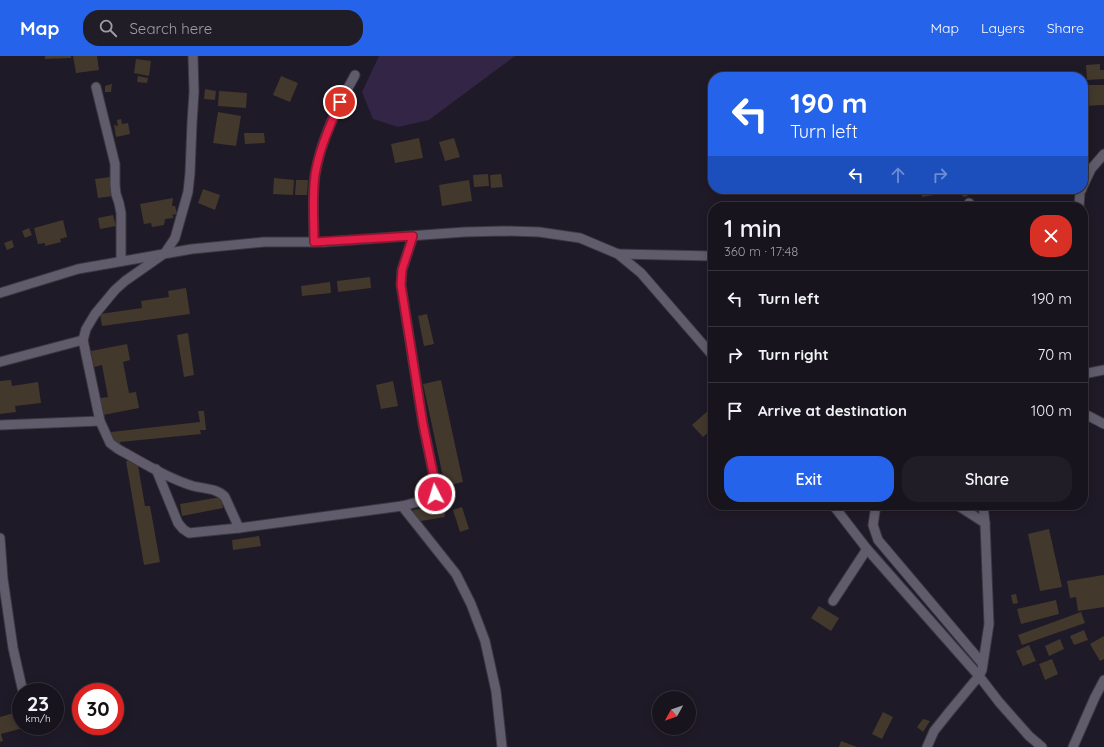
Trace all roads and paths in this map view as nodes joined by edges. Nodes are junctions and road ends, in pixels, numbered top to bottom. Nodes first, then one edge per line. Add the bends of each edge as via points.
1 (193, 56) edge
2 (355, 75) dead end
3 (96, 87) dead end
4 (1104, 154) edge
5 (1088, 175) edge
6 (413, 236) junction
7 (314, 242) junction
8 (165, 253) junction
9 (618, 254) junction
10 (708, 256) edge
11 (122, 261) junction
12 (0, 293) edge
13 (83, 340) junction
14 (708, 350) edge
15 (0, 362) edge
16 (1104, 370) edge
17 (1088, 373) edge
18 (1088, 416) edge
19 (100, 420) junction
20 (1104, 424) edge
21 (0, 425) edge
22 (156, 469) junction
23 (402, 506) junction
24 (837, 510) edge
25 (875, 510) edge
26 (965, 510) edge
27 (984, 510) edge
28 (985, 523) junction
29 (239, 528) junction
30 (0, 538) edge
31 (867, 549) junction
32 (833, 601) dead end
33 (982, 663) junction
34 (979, 676) junction
35 (1104, 680) edge
36 (21, 683) edge
37 (502, 747) edge
38 (927, 747) edge
39 (1042, 747) edge
40 (1073, 747) edge

1 - 8 street via 194,92 188,192 175,238
2 - 7 street via 340,102 319,156 315,175
3 - 11 street via 115,164 116,194 121,213
4 - 5 street
6 - 7 street
6 - 9 street via 505,231 539,232 580,238
6 - 23 street via 402,270 401,285 436,487 435,494 429,499
7 - 8 street via 264,242
8 - 11 street
8 - 13 street via 115,290 95,314
9 - 10 street
9 - 14 street via 641,273
11 - 12 street via 78,269
13 - 15 street
13 - 19 street
16 - 17 street
18 - 20 street
19 - 21 street
19 - 22 street via 110,443
22 - 29 street via 193,486 221,492
22 - 29 street via 178,524 183,529 189,533
23 - 29 street
23 - 37 street via 456,574 471,604 485,641 496,691
24 - 31 street
25 - 33 street via 873,525 878,540
26 - 28 street
27 - 28 street
28 - 33 street via 989,624
30 - 36 street via 12,648
31 - 32 street
31 - 34 street
33 - 34 street
34 - 38 street via 934,731
34 - 39 street via 999,702
35 - 40 street

